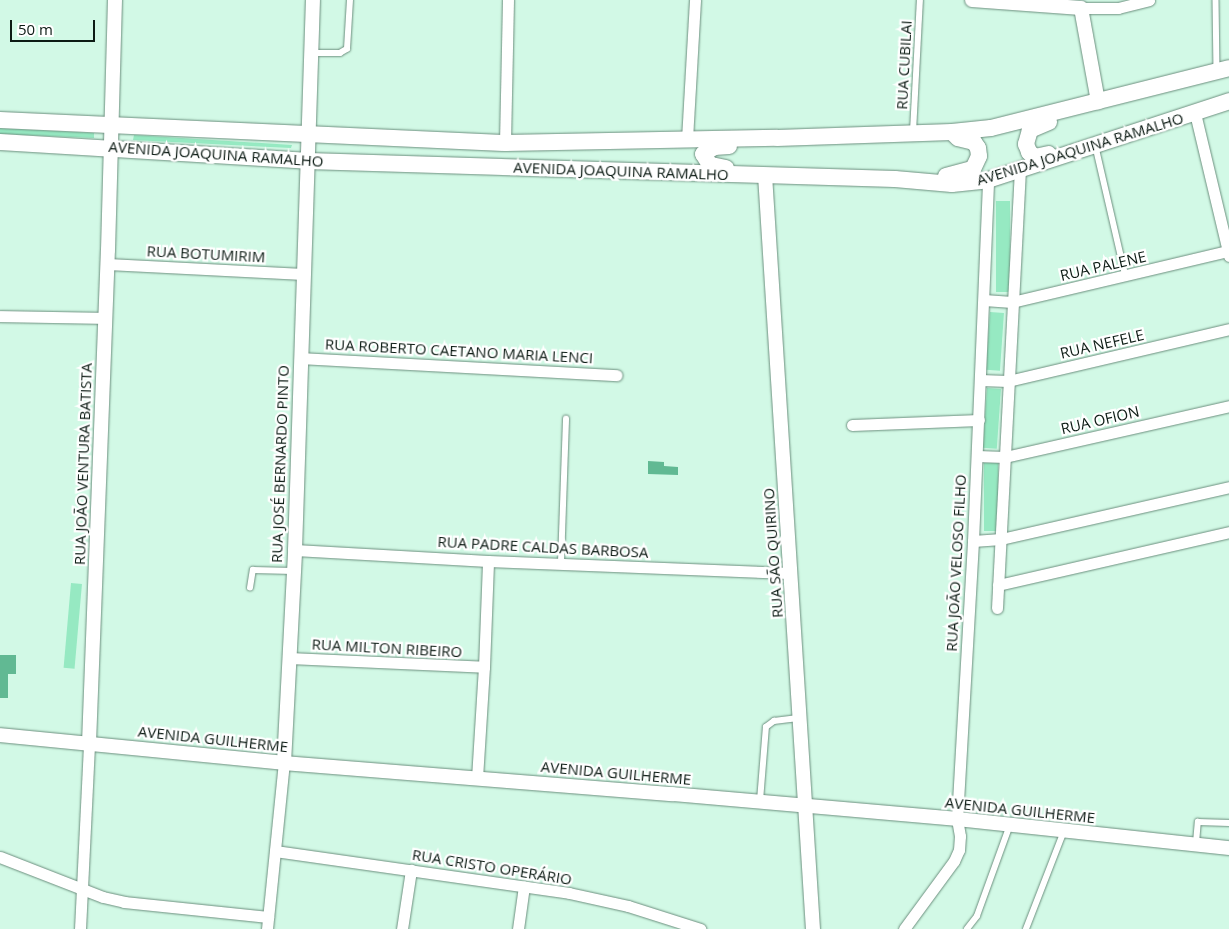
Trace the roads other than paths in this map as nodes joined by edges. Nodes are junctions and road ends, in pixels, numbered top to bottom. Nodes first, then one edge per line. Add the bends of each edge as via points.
1 (115, 0) edge
2 (313, 0) edge
3 (350, 0) edge
4 (508, 0) edge
5 (695, 0) edge
6 (920, 0) edge
7 (972, 0) edge
8 (1149, 0) edge
9 (1216, 0) edge
10 (1013, 1) edge
11 (1081, 8) junction
12 (312, 52) junction
13 (1223, 69) edge
14 (1229, 102) edge
15 (1090, 104) junction
16 (1195, 113) junction
17 (0, 120) edge
18 (112, 125) junction
19 (913, 132) junction
20 (952, 132) junction
21 (308, 135) junction
22 (777, 138) junction
23 (687, 139) junction
24 (0, 142) edge
25 (505, 143) junction
26 (1096, 145) junction
27 (111, 148) junction
28 (1065, 155) junction
29 (308, 160) junction
30 (1020, 170) junction
31 (733, 174) junction
32 (765, 176) junction
33 (895, 179) junction
34 (988, 180) junction
35 (1228, 248) edge
36 (108, 264) junction
37 (303, 274) junction
38 (1126, 276) junction
39 (984, 300) junction
40 (1012, 302) junction
41 (0, 316) edge
42 (105, 318) junction
43 (1229, 329) edge
44 (300, 358) junction
45 (616, 375) dead end
46 (980, 380) junction
47 (1008, 381) junction
48 (1229, 406) edge
49 (566, 420) dead end
50 (979, 420) junction
51 (852, 425) dead end
52 (977, 456) junction
53 (1005, 457) junction
54 (1229, 487) edge
55 (1229, 532) edge
56 (1001, 539) junction
57 (973, 540) junction
58 (295, 550) junction
59 (488, 561) junction
60 (560, 563) junction
61 (294, 571) junction
62 (790, 573) junction
63 (998, 585) junction
64 (250, 588) dead end
65 (996, 608) dead end
66 (289, 658) junction
67 (484, 667) junction
68 (800, 718) junction
69 (0, 734) edge
70 (89, 743) junction
71 (284, 763) junction
72 (477, 778) junction
73 (760, 802) junction
74 (805, 806) junction
75 (957, 819) junction
76 (1229, 823) edge
77 (1010, 825) junction
78 (1064, 830) junction
79 (1196, 844) junction
80 (1229, 848) edge
81 (275, 850) junction
82 (0, 857) edge
83 (411, 870) junction
84 (524, 886) junction
85 (81, 889) junction
86 (267, 923) edge
87 (80, 929) edge
88 (402, 929) edge
89 (518, 929) edge
90 (700, 929) edge
91 (813, 929) edge
92 (904, 929) edge
93 (967, 929) edge
94 (1026, 929) edge

1 - 18 street, RUA JOÃO VENTURA BATISTA
2 - 12 street, RUA JOSÉ BERNARDO PINTO
3 - 12 lane via 347,50 340,53
4 - 25 street
5 - 23 street
6 - 19 lane, RUA CUBILAI
7 - 10 street
8 - 11 street via 1118,8
9 - 13 lane
10 - 11 street
11 - 15 street
12 - 21 street, RUA JOSÉ BERNARDO PINTO
13 - 15 main road, AVENIDA JOAQUINA RAMALHO
14 - 16 main road, AVENIDA JOAQUINA RAMALHO
15 - 20 main road, AVENIDA JOAQUINA RAMALHO via 991,128
15 - 28 main road via 1074,114 1037,126 1027,135 1027,148 1035,158 1056,152
16 - 26 main road, AVENIDA JOAQUINA RAMALHO
16 - 35 street
17 - 18 main road, AVENIDA JOAQUINA RAMALHO
18 - 21 main road, AVENIDA JOAQUINA RAMALHO
18 - 27 street, RUA JOÃO VENTURA BATISTA
19 - 20 main road, AVENIDA JOAQUINA RAMALHO
19 - 22 main road, AVENIDA JOAQUINA RAMALHO
20 - 33 main road via 958,138 970,140 978,148 979,156 973,169 948,176 908,173
21 - 25 main road, AVENIDA JOAQUINA RAMALHO
21 - 29 street, RUA JOSÉ BERNARDO PINTO
22 - 23 main road, AVENIDA JOAQUINA RAMALHO
22 - 31 main road via 767,144 714,147 703,154 710,165 728,169
23 - 25 main road, AVENIDA JOAQUINA RAMALHO
24 - 27 main road, AVENIDA JOAQUINA RAMALHO
26 - 28 main road, AVENIDA JOAQUINA RAMALHO
26 - 38 lane
27 - 29 main road, AVENIDA JOAQUINA RAMALHO
27 - 36 street, RUA JOÃO VENTURA BATISTA
28 - 30 main road, AVENIDA JOAQUINA RAMALHO
29 - 31 main road, AVENIDA JOAQUINA RAMALHO
29 - 37 street, RUA JOSÉ BERNARDO PINTO
30 - 34 main road, AVENIDA JOAQUINA RAMALHO
30 - 40 street
31 - 32 main road, AVENIDA JOAQUINA RAMALHO
32 - 33 main road, AVENIDA JOAQUINA RAMALHO
32 - 62 street, RUA SÃO QUIRINO
33 - 34 main road, AVENIDA JOAQUINA RAMALHO via 952,184
34 - 39 street, RUA JOÃO VELOSO FILHO
35 - 38 street, RUA PALENE
36 - 37 street, RUA BOTUMIRIM
36 - 42 street, RUA JOÃO VENTURA BATISTA
37 - 44 street, RUA JOSÉ BERNARDO PINTO
38 - 40 street, RUA PALENE
39 - 40 street, RUA PALENE
39 - 46 street, RUA JOÃO VELOSO FILHO
40 - 47 street
41 - 42 street
42 - 70 street, RUA JOÃO VENTURA BATISTA
43 - 47 street, RUA NEFELE
44 - 45 street, RUA ROBERTO CAETANO MARIA LENCI
44 - 58 street, RUA JOSÉ BERNARDO PINTO
46 - 47 street, RUA NEFELE
46 - 50 street, RUA JOÃO VELOSO FILHO
47 - 53 street
48 - 53 street, RUA OFION
49 - 60 lane
50 - 51 street
50 - 52 street, RUA JOÃO VELOSO FILHO
52 - 53 street, RUA OFION
52 - 57 street, RUA JOÃO VELOSO FILHO
53 - 56 street
54 - 56 street
55 - 63 street
56 - 57 street
56 - 63 street
57 - 75 street, RUA JOÃO VELOSO FILHO
58 - 59 street, RUA PADRE CALDAS BARBOSA
58 - 61 street, RUA JOSÉ BERNARDO PINTO
59 - 60 street, RUA PADRE CALDAS BARBOSA
59 - 67 street
60 - 62 street, RUA PADRE CALDAS BARBOSA
61 - 64 lane via 253,570
61 - 66 street, RUA JOSÉ BERNARDO PINTO
62 - 68 street, RUA SÃO QUIRINO
63 - 65 street
66 - 67 street, RUA MILTON RIBEIRO
66 - 71 street, RUA JOSÉ BERNARDO PINTO
67 - 72 street
68 - 73 lane via 774,721 766,727
68 - 74 street, RUA SÃO QUIRINO
69 - 70 street, AVENIDA GUILHERME
70 - 71 street, AVENIDA GUILHERME
70 - 85 street, RUA JOÃO VENTURA BATISTA
71 - 72 street, AVENIDA GUILHERME
71 - 81 street, RUA JOSÉ BERNARDO PINTO
72 - 73 street, AVENIDA GUILHERME
73 - 74 street, AVENIDA GUILHERME
74 - 75 street, AVENIDA GUILHERME
74 - 91 street, RUA SÃO QUIRINO
75 - 77 street, AVENIDA GUILHERME
75 - 92 street, RUA JOÃO VELOSO FILHO via 960,836 954,861
76 - 79 lane via 1198,822
77 - 78 street, AVENIDA GUILHERME
77 - 93 lane via 977,916
78 - 79 street, AVENIDA GUILHERME
78 - 94 lane
79 - 80 street, AVENIDA GUILHERME
81 - 83 street, RUA CRISTO OPERÁRIO
81 - 86 street, RUA JOSÉ BERNARDO PINTO
82 - 85 street
83 - 84 street, RUA CRISTO OPERÁRIO
83 - 88 street
84 - 89 street
84 - 90 street, RUA CRISTO OPERÁRIO via 628,906
85 - 86 street via 124,902
85 - 87 street, RUA JOÃO VENTURA BATISTA

